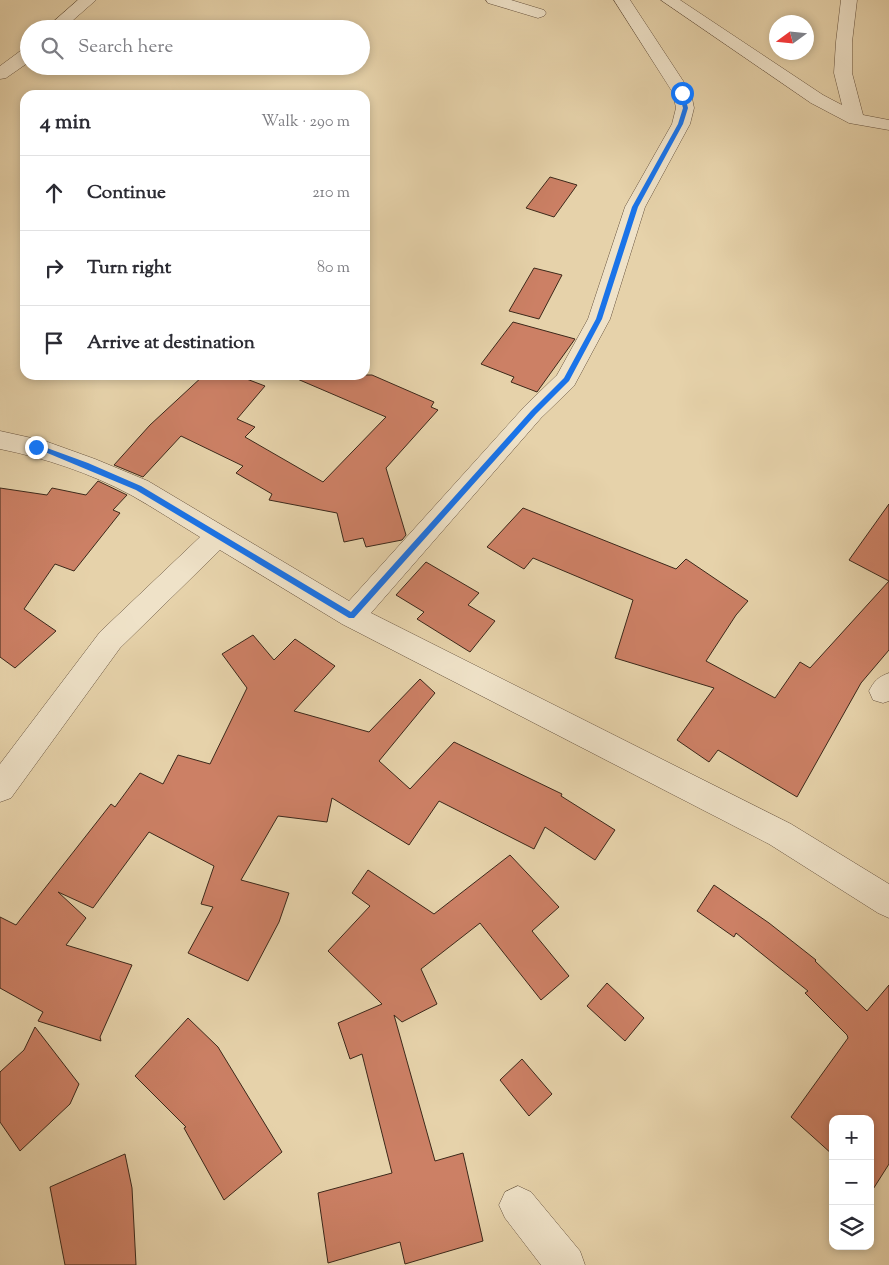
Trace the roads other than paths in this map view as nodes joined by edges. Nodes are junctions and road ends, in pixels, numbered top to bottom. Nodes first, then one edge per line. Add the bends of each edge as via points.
1 (88, 0) edge
2 (494, 0) edge
3 (622, 0) edge
4 (669, 0) edge
5 (849, 0) edge
6 (538, 13) dead end
7 (64, 20) edge
8 (20, 61) edge
9 (0, 74) edge
10 (855, 119) junction
11 (889, 125) edge
12 (0, 440) edge
13 (218, 536) junction
14 (352, 616) junction
15 (0, 788) edge
16 (889, 902) edge
17 (518, 1204) dead end
18 (566, 1265) edge

1 - 7 street
2 - 6 street
3 - 14 street via 682,93 685,108 680,124 635,207 599,319 566,380 533,412
4 - 10 street via 817,99
5 - 10 street via 843,73
8 - 9 street
10 - 11 street
12 - 13 street via 36,447 130,484
13 - 14 street
13 - 15 street via 110,640
14 - 16 street via 780,834
17 - 18 street

